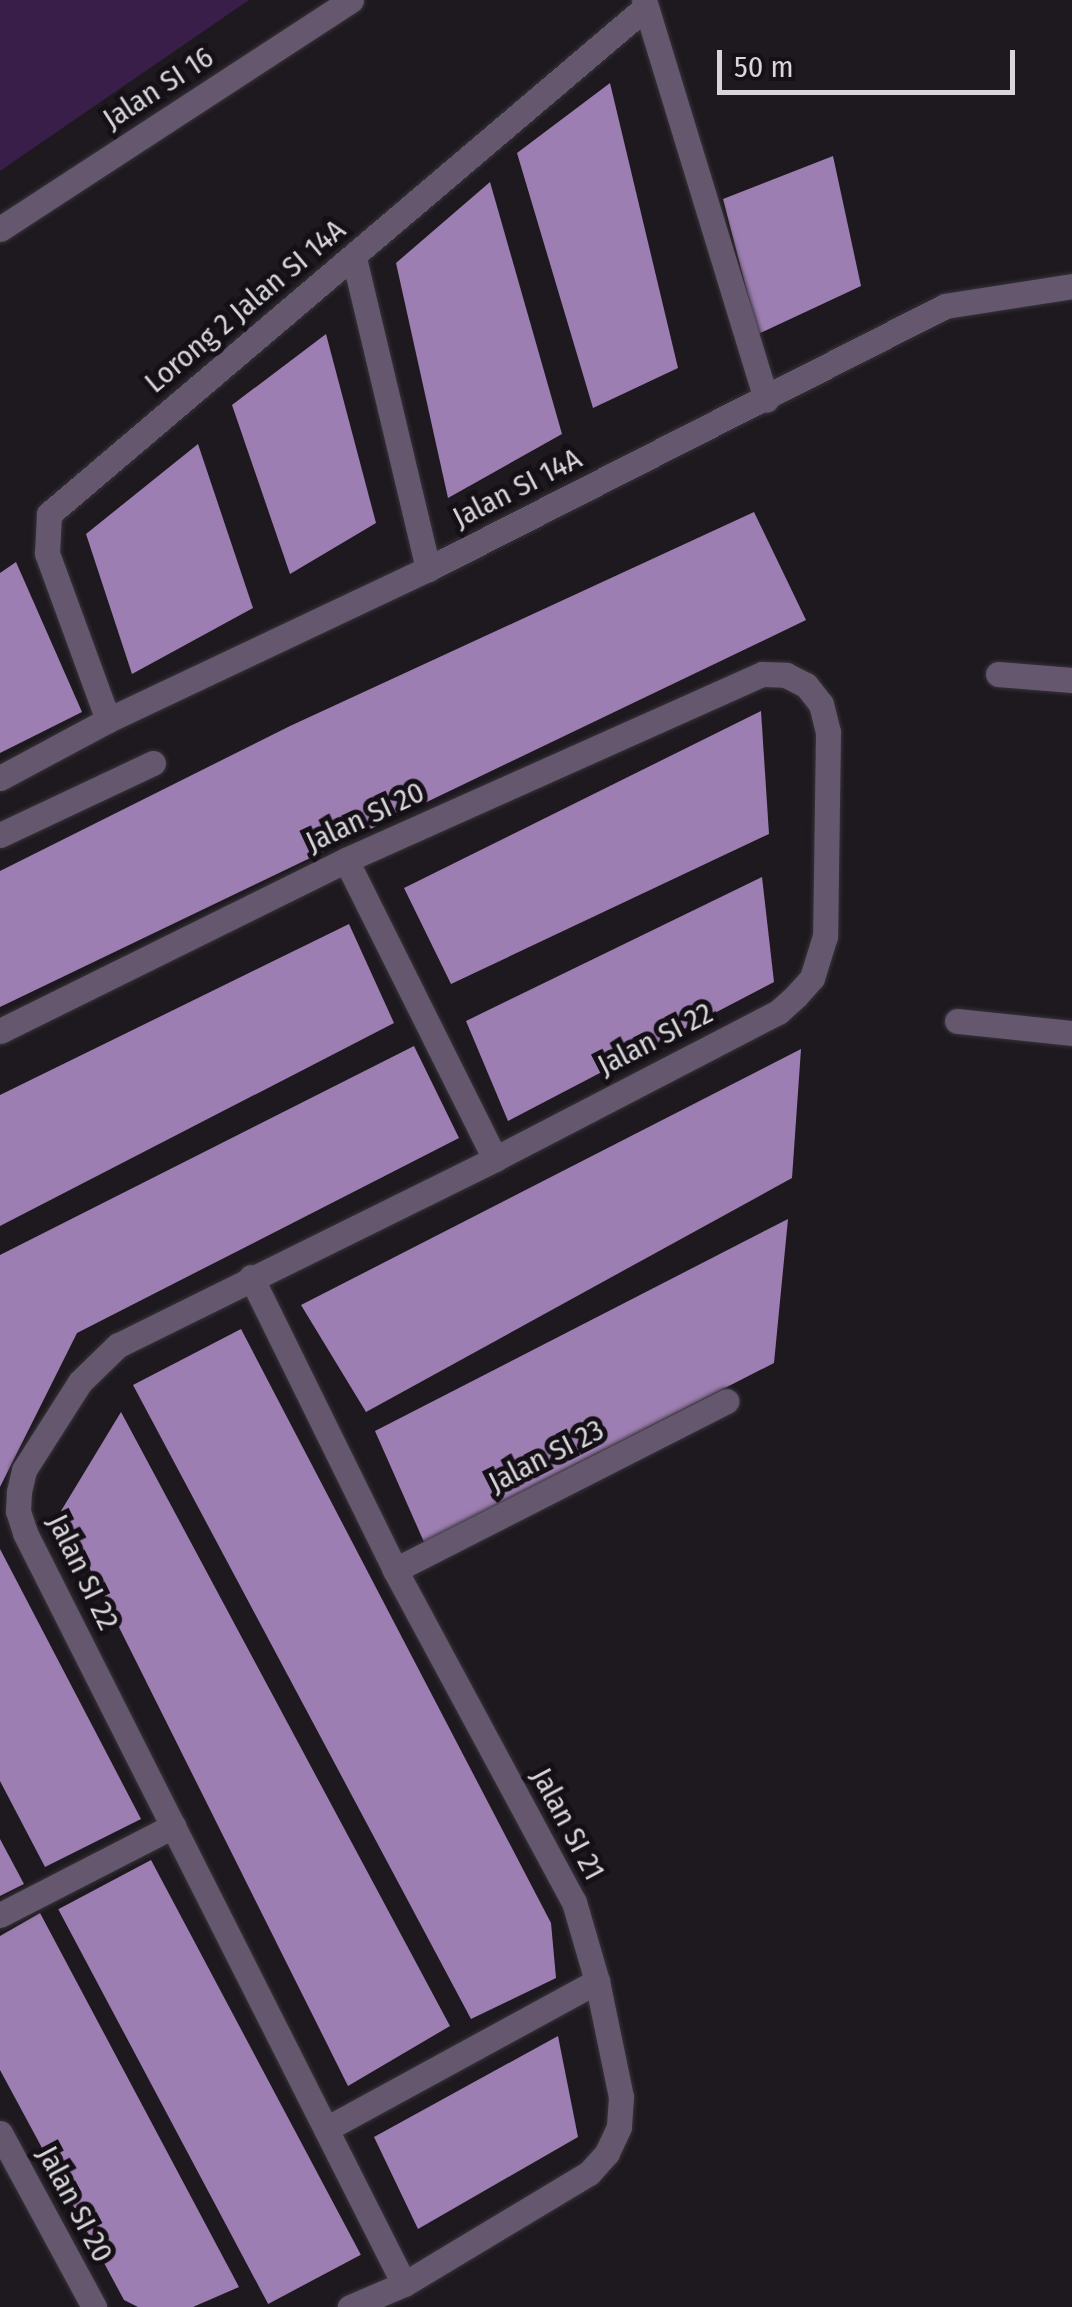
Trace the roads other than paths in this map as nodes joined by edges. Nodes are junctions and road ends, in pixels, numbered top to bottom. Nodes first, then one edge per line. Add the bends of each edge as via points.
1 (351, 0) edge
2 (645, 4) edge
3 (0, 230) edge
4 (354, 258) junction
5 (1072, 286) edge
6 (766, 400) junction
7 (428, 570) junction
8 (762, 674) joint
9 (998, 674) dead end
10 (1072, 680) edge
11 (108, 720) junction
12 (152, 763) dead end
13 (0, 778) edge
14 (0, 834) edge
15 (346, 860) junction
16 (956, 1021) dead end
17 (0, 1032) edge
18 (1072, 1032) edge
19 (495, 1159) junction
20 (251, 1277) junction
21 (726, 1401) dead end
22 (395, 1570) junction
23 (173, 1826) junction
24 (0, 1916) edge
25 (597, 1981) junction
26 (326, 2128) junction
27 (0, 2132) edge
28 (404, 2284) junction
29 (94, 2307) edge
30 (350, 2307) edge

1 - 3 street, Jalan SI 16
2 - 4 street, Lorong 2 Jalan SI 14A
2 - 6 street
4 - 7 street
4 - 11 street, Lorong 2 Jalan SI 14A via 49,514 47,553
5 - 6 street, Jalan SI 14A via 945,306
6 - 7 street, Jalan SI 14A
7 - 11 street, Jalan SI 14A
8 - 15 street, Jalan SI 20
8 - 19 street, Jalan SI 22 via 786,675 806,686 821,704 828,732 825,936 812,978 778,1012
9 - 10 street
11 - 13 street, Jalan SI 14A
12 - 14 street
15 - 17 street, Jalan SI 20
15 - 19 street
16 - 18 street
19 - 20 street, Jalan SI 22
20 - 22 street, Jalan SI 21
20 - 23 street, Jalan SI 22 via 144,1329 96,1363 24,1470 18,1492 25,1533
21 - 22 street, Jalan SI 23
22 - 25 street, Jalan SI 21 via 574,1902
23 - 24 street
23 - 26 street, Jalan SI 22
25 - 26 street
25 - 28 street, Jalan SI 21 via 621,2097 619,2127 607,2153 589,2174
26 - 28 street, Jalan SI 22
27 - 29 street, Jalan SI 20
28 - 30 street, Jalan SI 21

